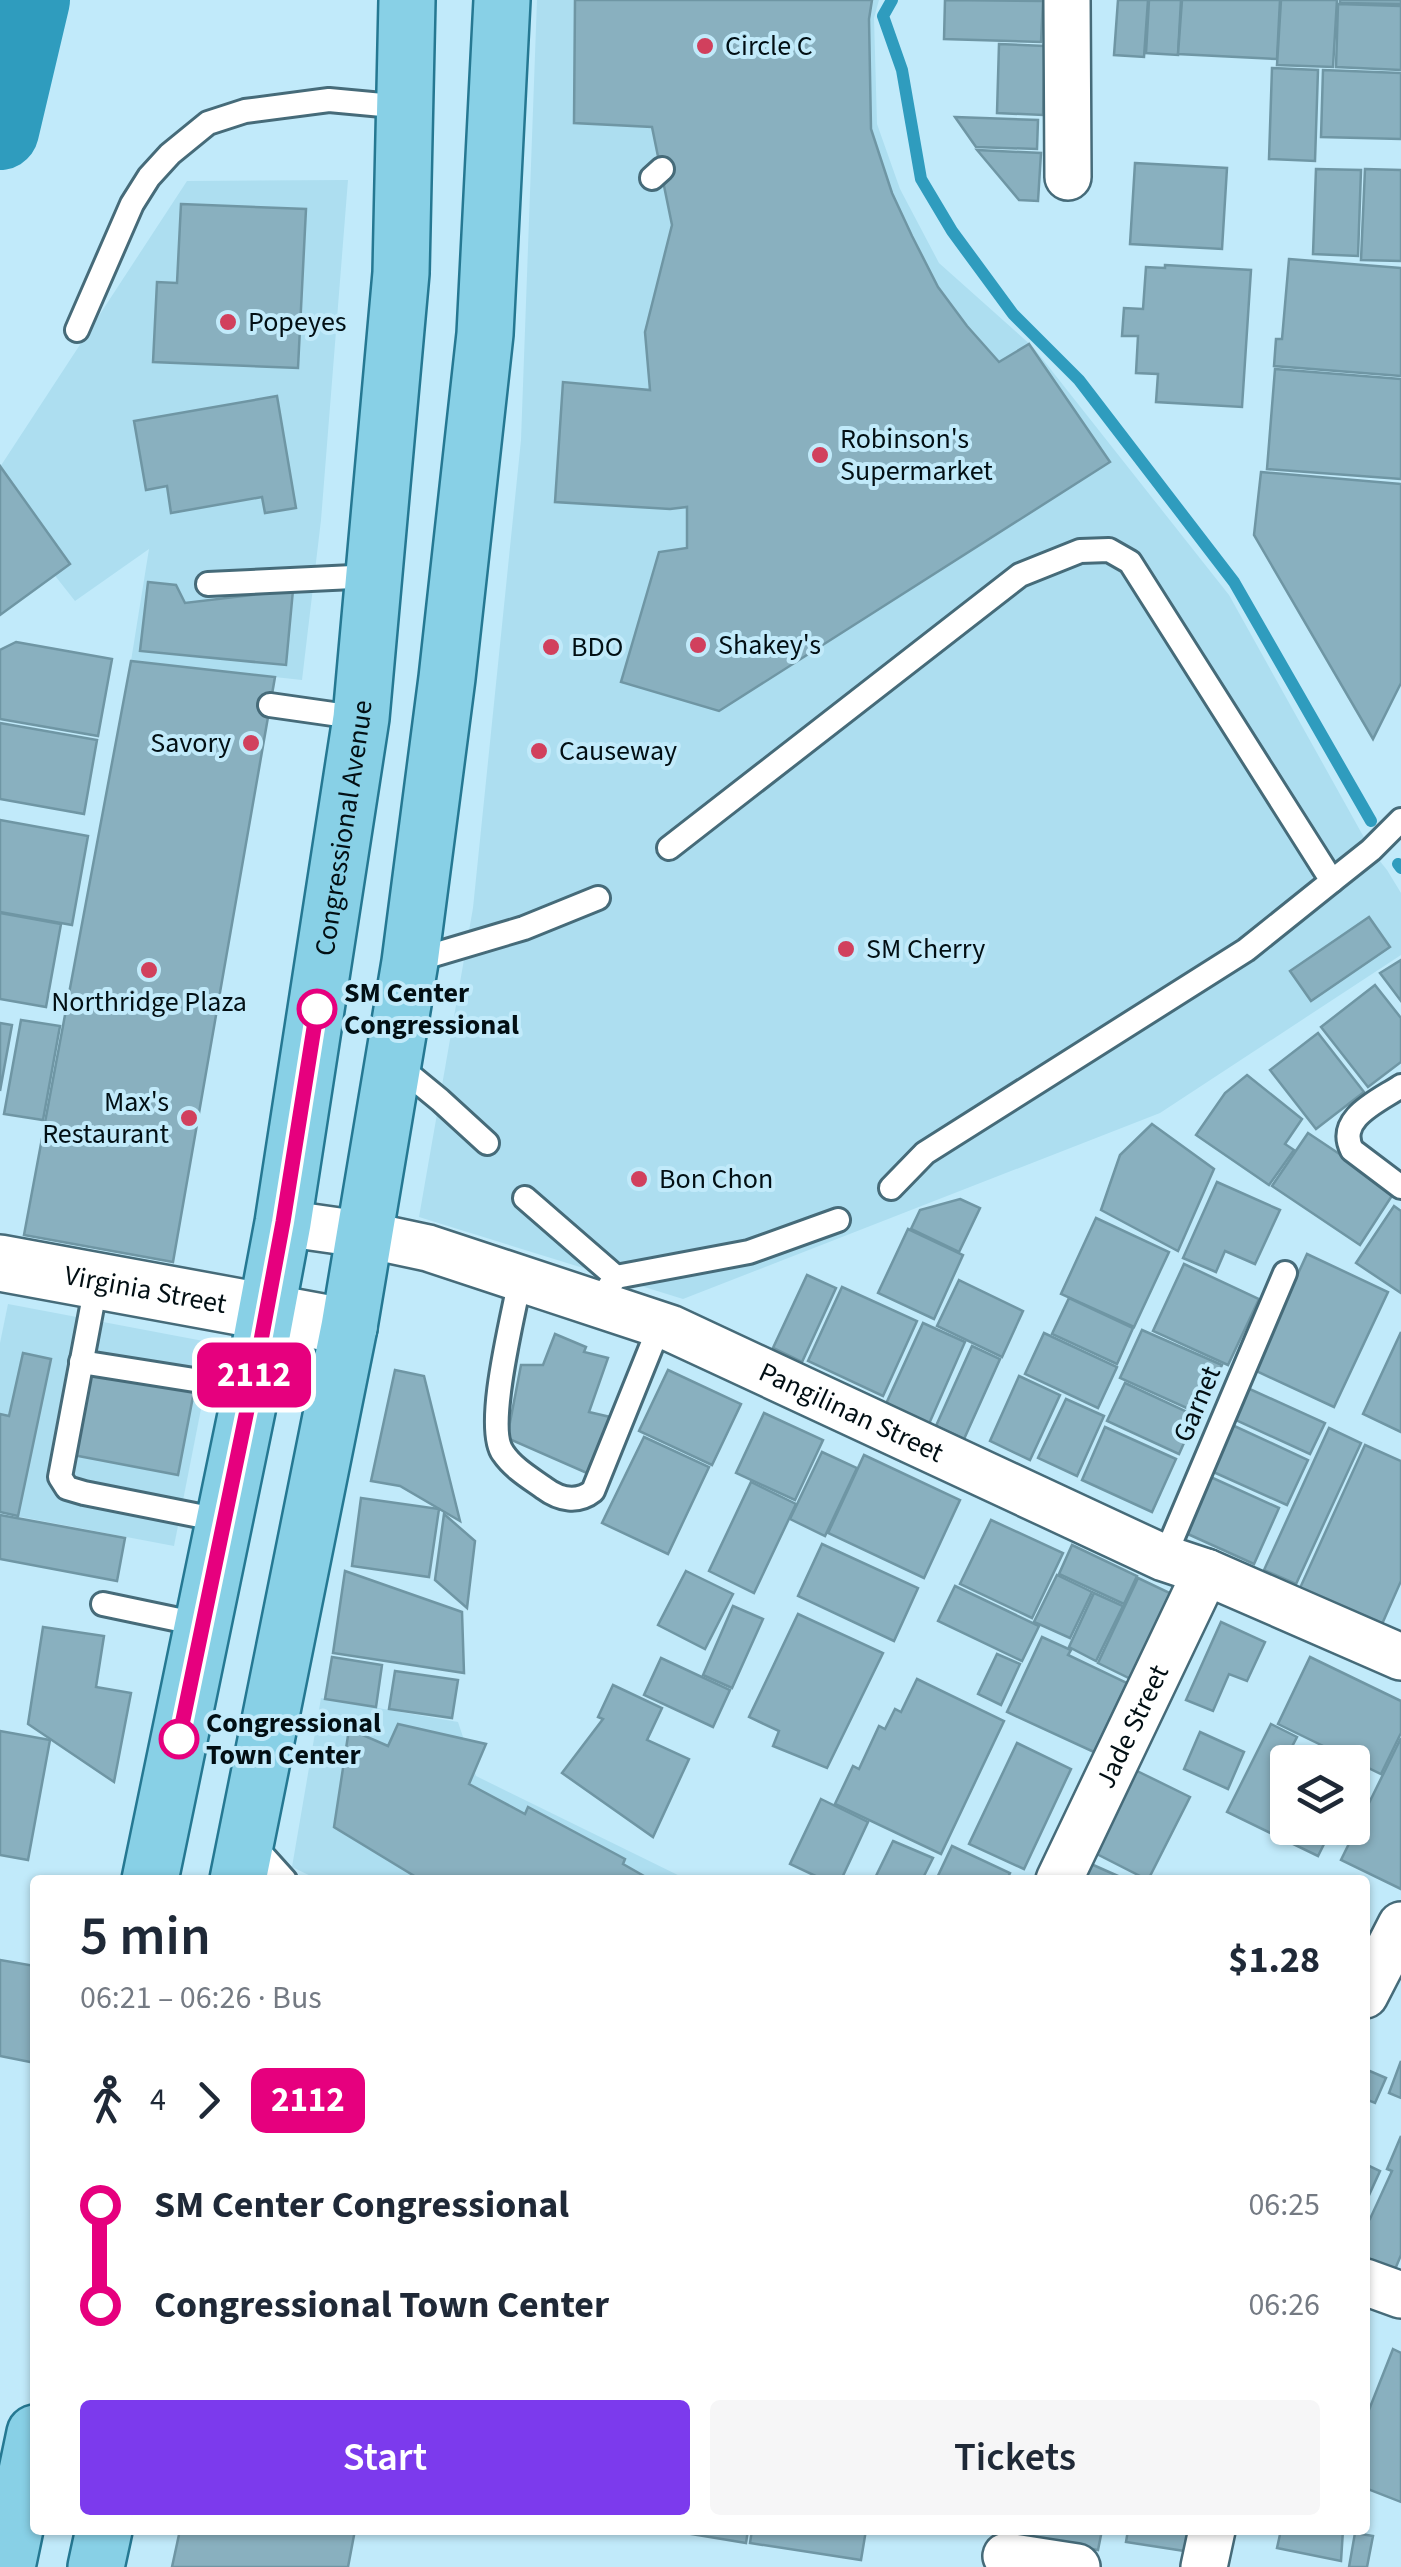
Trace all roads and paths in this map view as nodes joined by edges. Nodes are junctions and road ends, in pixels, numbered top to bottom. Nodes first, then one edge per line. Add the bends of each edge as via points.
1 (407, 0) edge
2 (502, 0) edge
3 (1067, 0) edge
4 (404, 107) junction
5 (1068, 177) dead end
6 (78, 330) dead end
7 (374, 576) junction
8 (208, 584) dead end
9 (270, 704) dead end
10 (361, 718) junction
11 (1401, 820) edge
12 (669, 848) dead end
13 (1332, 881) junction
14 (598, 898) dead end
15 (410, 962) junction
16 (394, 1062) junction
17 (1401, 1086) edge
18 (486, 1143) dead end
19 (1401, 1187) edge
20 (891, 1188) dead end
21 (525, 1198) dead end
22 (838, 1220) dead end
23 (283, 1222) junction
24 (366, 1234) junction
25 (0, 1263) edge
26 (72, 1270) junction
27 (1285, 1273) dead end
28 (520, 1278) junction
29 (606, 1291) junction
30 (267, 1312) junction
31 (660, 1325) junction
32 (350, 1327) junction
33 (81, 1362) junction
34 (251, 1389) junction
35 (224, 1520) junction
36 (1164, 1558) junction
37 (1206, 1572) junction
38 (103, 1604) dead end
39 (203, 1625) junction
40 (1401, 1657) edge
41 (242, 1859) edge
42 (151, 1875) edge
43 (275, 1875) edge
44 (1061, 1875) edge
45 (1401, 1925) edge
46 (1370, 1985) edge
47 (1370, 2284) edge
48 (1401, 2295) edge
49 (30, 2457) edge
50 (103, 2535) edge
51 (1211, 2535) edge
52 (1006, 2556) dead end
53 (7, 2567) edge
54 (96, 2567) edge
55 (1076, 2567) edge
56 (1204, 2567) edge

1 - 4 main road, Congressional Avenue
2 - 15 main road via 485,334
3 - 5 street
4 - 6 lane via 329,100 245,110 208,123 170,154 132,204
4 - 7 main road, Congressional Avenue via 400,273
7 - 8 lane
7 - 10 main road, Congressional Avenue
9 - 10 lane
10 - 23 main road, Congressional Avenue
11 - 13 lane
12 - 13 lane via 1020,576 1080,551 1109,550 1130,562
13 - 20 lane via 1246,950 925,1153
14 - 15 lane
15 - 16 main road
16 - 18 lane
16 - 24 main road
17 - 19 lane via 1347,1130 1352,1150
21 - 29 lane
22 - 29 lane
23 - 24 street, Pangilinan Street
23 - 30 main road, Congressional Avenue
24 - 28 street, Pangilinan Street
24 - 32 main road
25 - 26 street, Virginia Street
26 - 30 street, Virginia Street
26 - 33 lane
27 - 36 lane, Garnet
28 - 29 street, Pangilinan Street
28 - 31 lane via 496,1433 500,1451 563,1498 593,1491
29 - 31 street, Pangilinan Street
30 - 32 street, Virginia Street
30 - 34 main road, Congressional Avenue
31 - 36 street, Pangilinan Street
32 - 41 main road
33 - 34 lane
33 - 35 lane via 60,1477 67,1488
34 - 35 main road, Congressional Avenue
35 - 39 main road, Congressional Avenue
36 - 37 street, Pangilinan Street
37 - 40 street, Pangilinan Street
37 - 44 street, Jade Street
38 - 39 lane
39 - 42 main road, Congressional Avenue
41 - 43 lane
45 - 46 street
47 - 48 street
49 - 53 main road
50 - 54 main road
51 - 56 street
52 - 55 street

